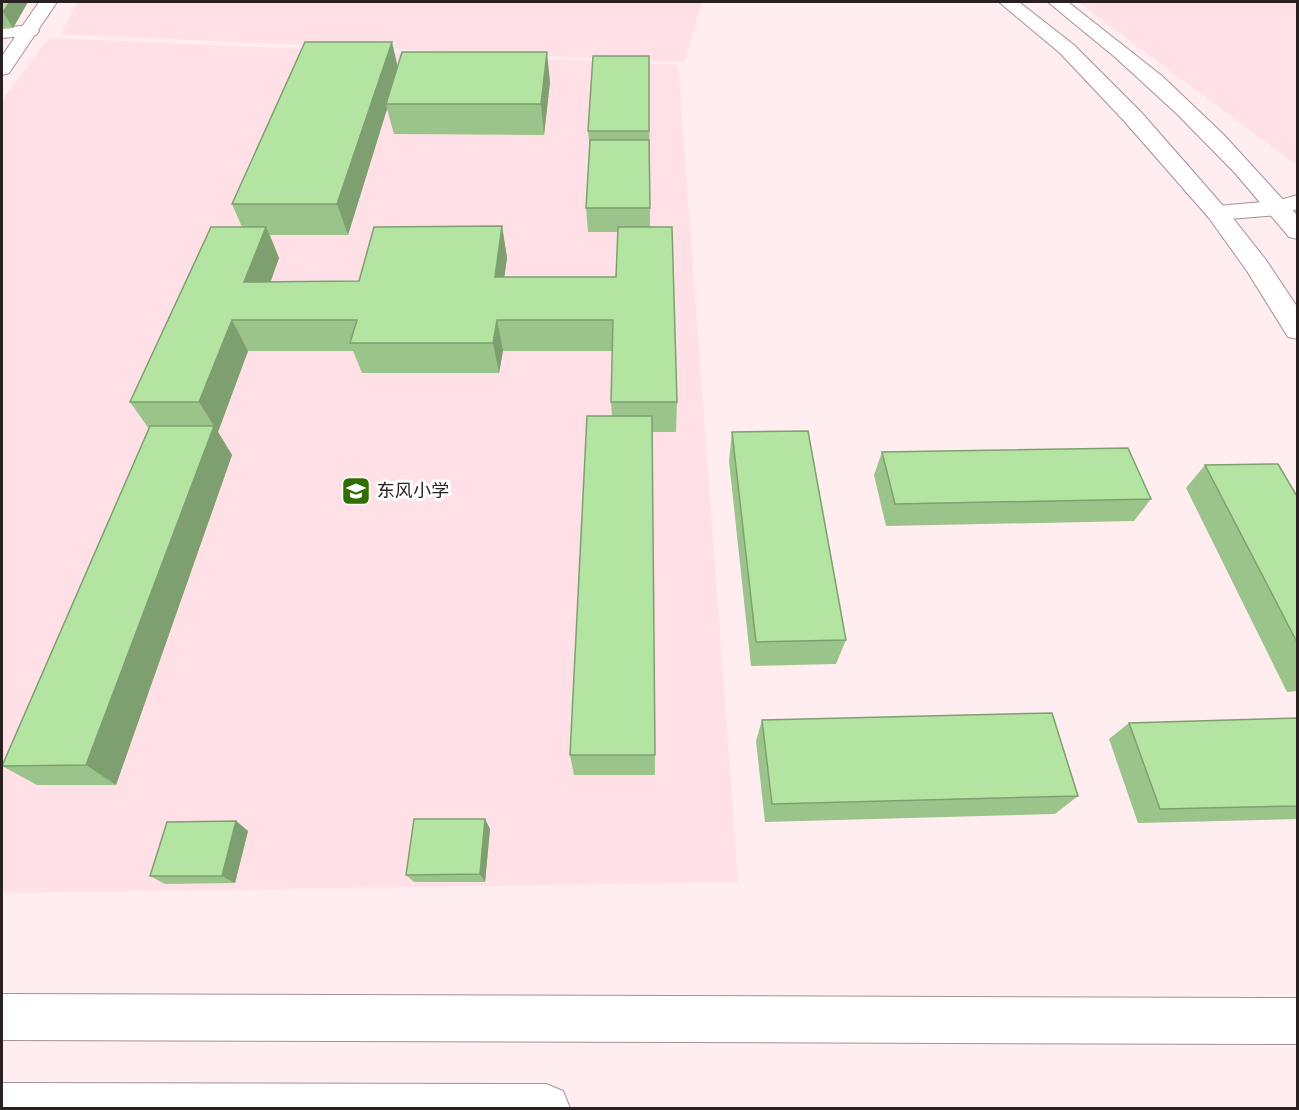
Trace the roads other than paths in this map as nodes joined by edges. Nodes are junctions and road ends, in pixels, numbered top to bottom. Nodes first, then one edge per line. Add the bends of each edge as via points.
1 (48, 2) edge
2 (1008, 2) edge
3 (1057, 2) edge
4 (30, 31) junction
5 (2, 33) edge
6 (2, 69) edge
7 (1288, 205) edge
8 (1217, 213) junction
9 (1298, 232) edge
10 (1298, 330) edge
11 (2, 1017) edge
12 (1298, 1021) edge
13 (2, 1107) edge
14 (546, 1108) edge

1 - 4 main road
2 - 8 main road via 1066,49 1133,117
3 - 7 main road via 1112,42
4 - 5 street
4 - 6 main road
7 - 8 street
7 - 9 main road
8 - 10 main road
11 - 12 main road
13 - 14 main road

